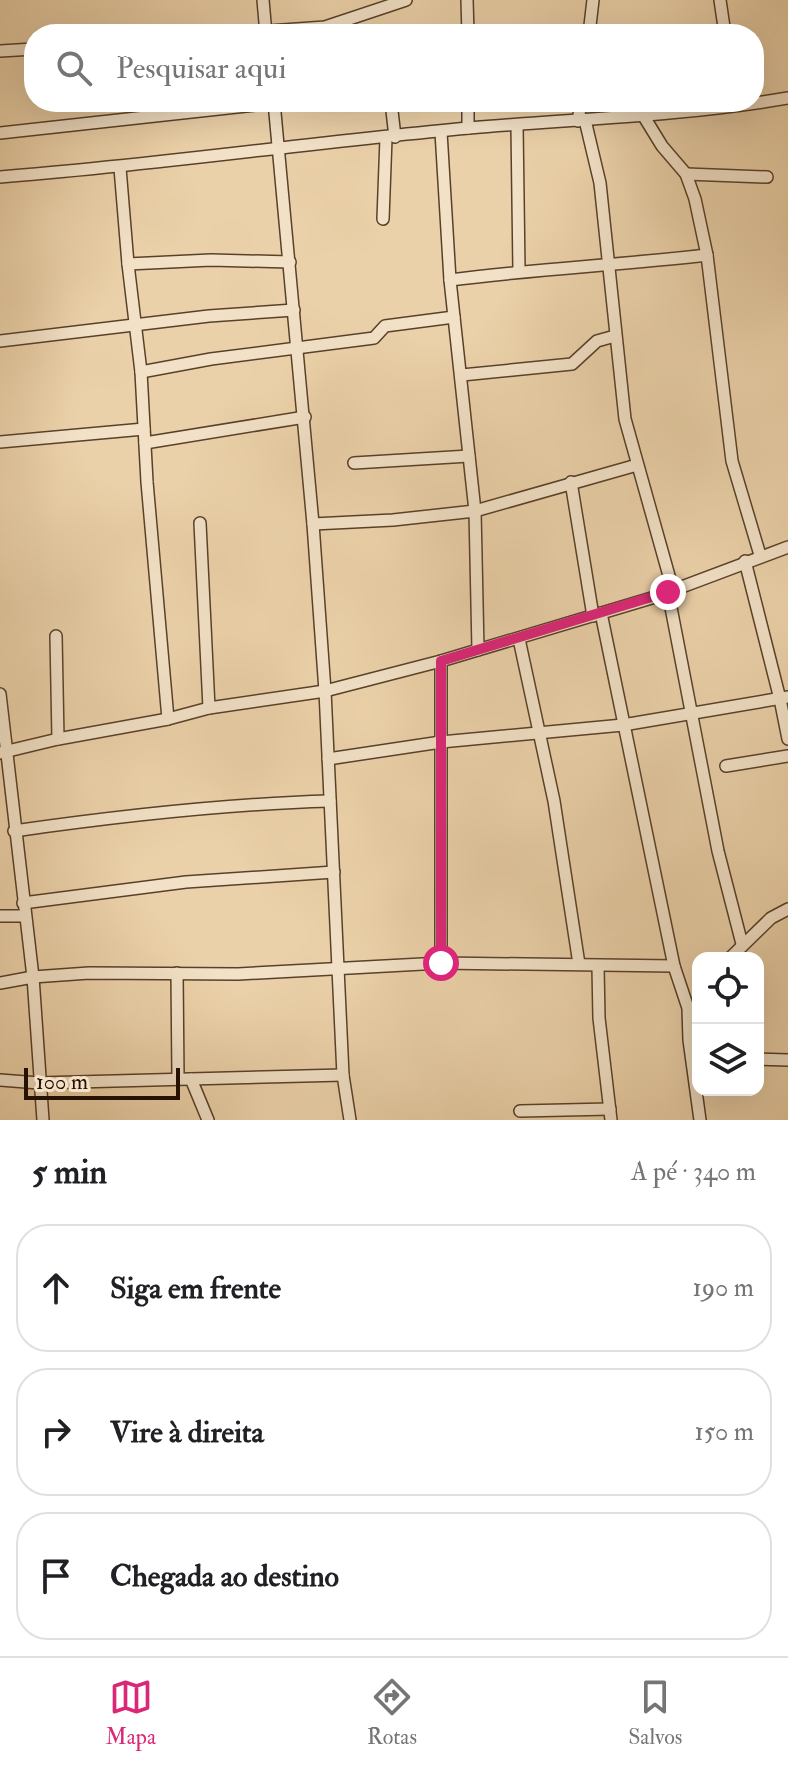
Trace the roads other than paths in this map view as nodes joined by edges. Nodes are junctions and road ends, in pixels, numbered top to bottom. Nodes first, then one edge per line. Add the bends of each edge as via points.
1 (263, 0) edge
2 (406, 0) edge
3 (467, 0) edge
4 (593, 0) edge
5 (720, 0) edge
6 (265, 24) edge
7 (334, 24) edge
8 (468, 24) edge
9 (590, 24) edge
10 (724, 24) edge
11 (24, 50) edge
12 (0, 51) edge
13 (788, 98) edge
14 (764, 101) edge
15 (186, 112) edge
16 (275, 112) edge
17 (391, 112) edge
18 (468, 112) edge
19 (582, 112) edge
20 (670, 112) edge
21 (643, 115) junction
22 (582, 121) junction
23 (517, 125) junction
24 (468, 128) junction
25 (441, 132) junction
26 (0, 133) edge
27 (390, 138) junction
28 (278, 149) junction
29 (120, 168) junction
30 (686, 174) junction
31 (0, 177) edge
32 (767, 177) dead end
33 (383, 219) dead end
34 (707, 255) junction
35 (290, 262) junction
36 (128, 264) junction
37 (608, 266) junction
38 (519, 271) junction
39 (450, 280) junction
40 (294, 310) junction
41 (454, 317) junction
42 (135, 324) junction
43 (615, 336) junction
44 (0, 341) edge
45 (298, 348) junction
46 (141, 372) junction
47 (462, 375) junction
48 (305, 417) junction
49 (144, 429) junction
50 (0, 442) edge
51 (145, 443) junction
52 (469, 456) junction
53 (354, 463) dead end
54 (637, 465) junction
55 (571, 482) junction
56 (475, 511) junction
57 (200, 523) dead end
58 (313, 524) junction
59 (788, 547) edge
60 (760, 555) junction
61 (745, 561) junction
62 (671, 591) junction
63 (597, 615) junction
64 (56, 636) dead end
65 (519, 639) junction
66 (478, 650) junction
67 (441, 661) junction
68 (325, 691) junction
69 (0, 694) edge
70 (784, 698) edge
71 (209, 708) junction
72 (693, 714) junction
73 (168, 719) junction
74 (623, 725) junction
75 (538, 733) junction
76 (58, 739) junction
77 (788, 739) edge
78 (441, 742) junction
79 (3, 752) edge
80 (788, 756) edge
81 (328, 759) junction
82 (726, 766) dead end
83 (330, 801) junction
84 (14, 831) junction
85 (334, 872) junction
86 (788, 909) edge
87 (24, 910) junction
88 (0, 916) edge
89 (742, 944) junction
90 (735, 952) edge
91 (441, 963) junction
92 (579, 964) junction
93 (674, 966) junction
94 (598, 967) junction
95 (339, 970) junction
96 (177, 973) junction
97 (33, 977) junction
98 (0, 983) edge
99 (692, 1004) edge
100 (688, 1008) junction
101 (692, 1030) edge
102 (764, 1059) edge
103 (788, 1060) edge
104 (343, 1075) junction
105 (178, 1078) junction
106 (191, 1079) junction
107 (0, 1080) edge
108 (39, 1083) junction
109 (698, 1096) edge
110 (520, 1111) dead end
111 (611, 1114) edge
112 (43, 1120) edge
113 (208, 1120) edge
114 (350, 1120) edge
115 (700, 1120) edge

1 - 6 street
2 - 7 street
3 - 8 street
4 - 9 street
5 - 10 street
11 - 12 street
13 - 14 street
15 - 26 street
16 - 28 street
17 - 27 street
18 - 24 street
19 - 22 street
20 - 21 street
21 - 22 street
21 - 30 street
22 - 23 street
22 - 37 street via 600,183
23 - 24 street
23 - 38 street
24 - 25 street
25 - 27 street
25 - 39 street
27 - 28 street
27 - 33 street
28 - 29 street
28 - 35 street
29 - 31 street
29 - 36 street
30 - 32 street
30 - 34 street
34 - 37 street
34 - 60 street via 732,461
35 - 36 street
35 - 40 street
36 - 42 street
37 - 38 street
37 - 43 street
38 - 39 street
39 - 41 street
40 - 42 street
40 - 45 street
41 - 45 street via 385,326 374,338
41 - 47 street
42 - 44 street
42 - 46 street
43 - 47 street via 589,346 572,364
43 - 54 street via 625,419
45 - 46 street
45 - 48 street
46 - 49 street
47 - 52 street
48 - 51 street
48 - 58 street
49 - 50 street
49 - 51 street
51 - 73 street
52 - 53 street
52 - 56 street
54 - 55 street
54 - 62 street
55 - 56 street
55 - 63 street
56 - 58 street
56 - 66 street
57 - 71 street
58 - 68 street
59 - 60 street
60 - 61 street
61 - 62 street
61 - 70 street
62 - 63 street
62 - 72 street
63 - 65 street
63 - 74 street
64 - 76 street
65 - 66 street
65 - 75 street
66 - 67 street
67 - 68 street
67 - 78 street
68 - 71 street
68 - 81 street
69 - 79 street
70 - 72 street
70 - 77 street
71 - 73 street
72 - 74 street
72 - 89 street via 718,851
73 - 76 street
74 - 75 street
74 - 93 street
75 - 78 street
75 - 92 street
76 - 79 street
78 - 81 street
78 - 91 street
79 - 84 street
80 - 82 street
81 - 83 street
83 - 84 street via 153,812
83 - 85 street
84 - 87 street
85 - 87 street via 186,882
85 - 95 street
86 - 89 street
87 - 88 street
87 - 97 street
89 - 90 street
91 - 92 street
91 - 95 street
92 - 94 street
93 - 94 street
93 - 100 street
94 - 111 street
95 - 96 street
95 - 104 street
96 - 97 street
96 - 105 street
97 - 98 street
97 - 108 street
99 - 100 street
100 - 101 street
102 - 103 street
104 - 106 street
104 - 114 street
105 - 106 street
105 - 108 street
106 - 113 street
107 - 108 street
108 - 112 street
109 - 115 street
110 - 111 street

